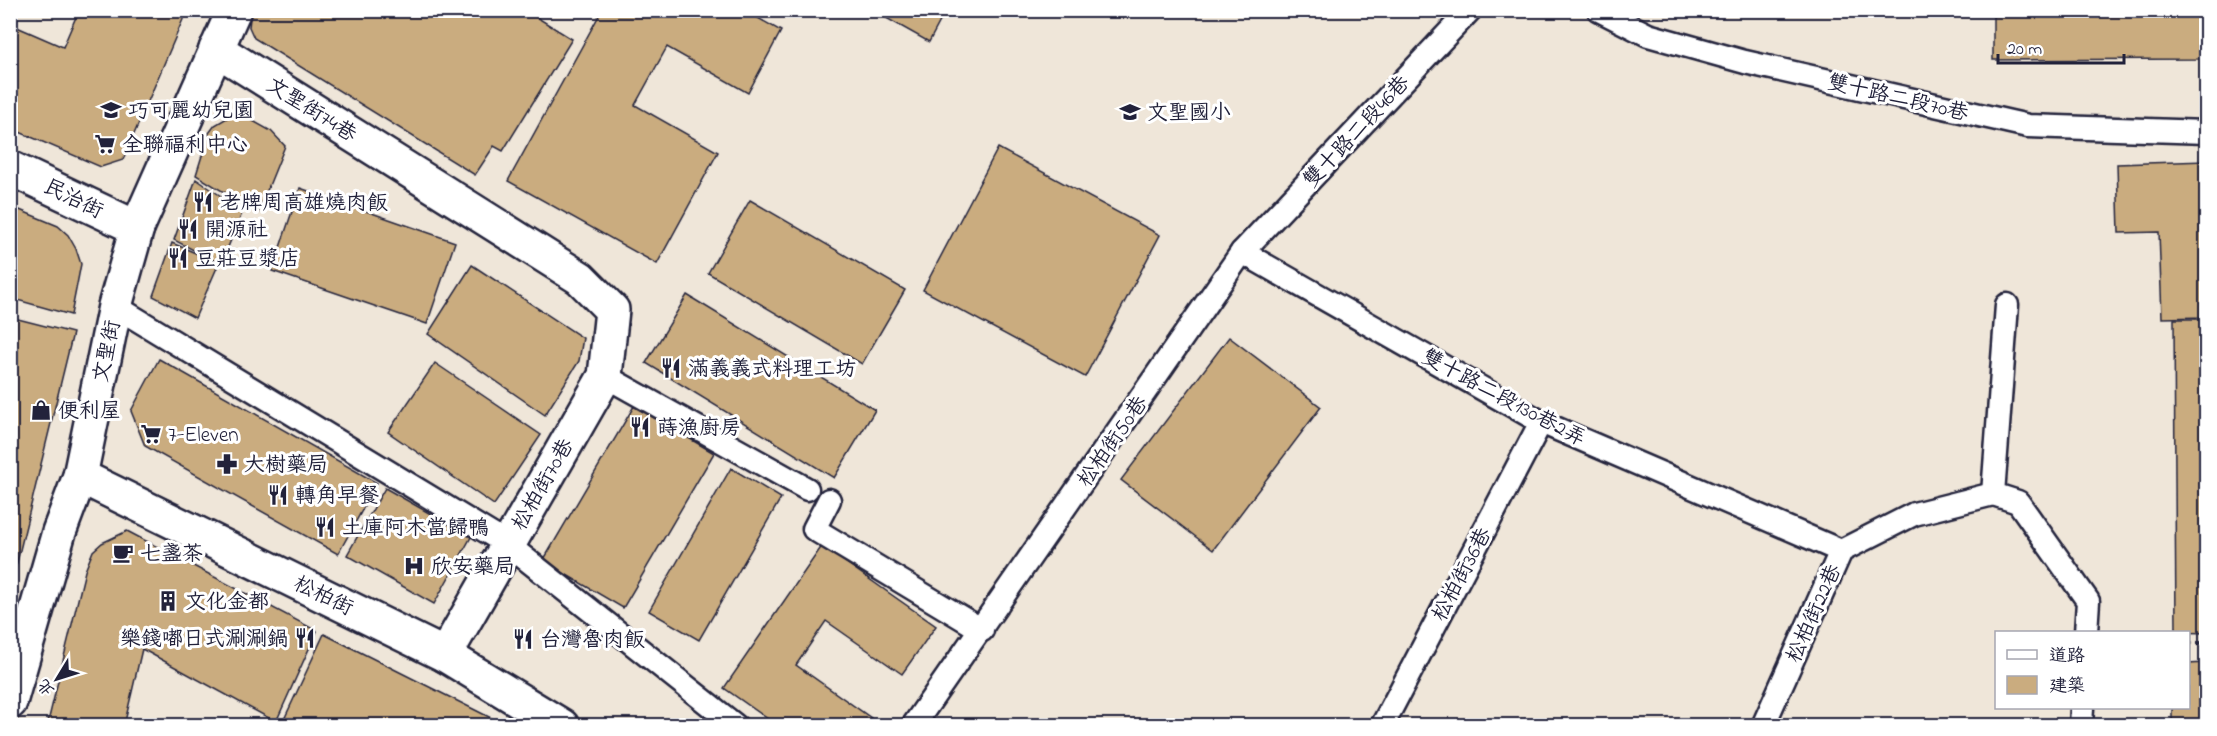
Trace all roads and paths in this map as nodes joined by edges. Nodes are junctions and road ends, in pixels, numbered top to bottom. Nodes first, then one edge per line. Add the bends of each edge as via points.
1 (234, 10) edge
2 (1470, 10) edge
3 (1599, 10) edge
4 (216, 50) junction
5 (2206, 132) edge
6 (10, 168) edge
7 (408, 168) joint
8 (137, 228) junction
9 (1242, 252) junction
10 (2007, 305) dead end
11 (115, 306) junction
12 (605, 376) junction
13 (1541, 422) junction
14 (80, 476) junction
15 (807, 489) dead end
16 (1993, 494) junction
17 (829, 500) dead end
18 (507, 544) junction
19 (1841, 550) junction
20 (982, 630) junction
21 (2086, 631) edge
22 (2190, 643) edge
23 (2206, 643) edge
24 (445, 655) junction
25 (17, 657) edge
26 (10, 702) edge
27 (2082, 709) edge
28 (561, 726) edge
29 (736, 726) edge
30 (913, 726) edge
31 (1382, 726) edge
32 (1762, 726) edge
33 (2081, 726) edge

1 - 4 street, 文聖街
2 - 9 lane, 雙十路二段46巷
3 - 5 lane, 雙十路二段70巷 via 1648,35 1745,62 2028,126
4 - 7 street, 文聖街74巷
4 - 8 street, 文聖街
6 - 8 street, 民治街
7 - 12 street, 松柏街70巷 via 580,278 612,310
8 - 11 street, 文聖街
9 - 13 lane, 雙十路二段130巷2弄
9 - 20 lane, 松柏街50巷
10 - 16 lane
11 - 14 street, 文聖街
11 - 18 lane
12 - 15 lane
12 - 18 street, 松柏街70巷
13 - 19 lane, 雙十路二段130巷2弄
13 - 31 lane, 松柏街36巷
14 - 24 street, 松柏街
14 - 25 street, 文聖街
16 - 19 lane, 松柏街22巷 via 1914,514
16 - 21 lane via 2018,502 2088,601
17 - 20 lane via 814,529
18 - 24 street, 松柏街70巷
18 - 29 lane
19 - 32 lane, 松柏街22巷
20 - 30 lane, 松柏街50巷
22 - 23 path
24 - 28 street, 松柏街
25 - 26 street, 文聖街
27 - 33 lane

